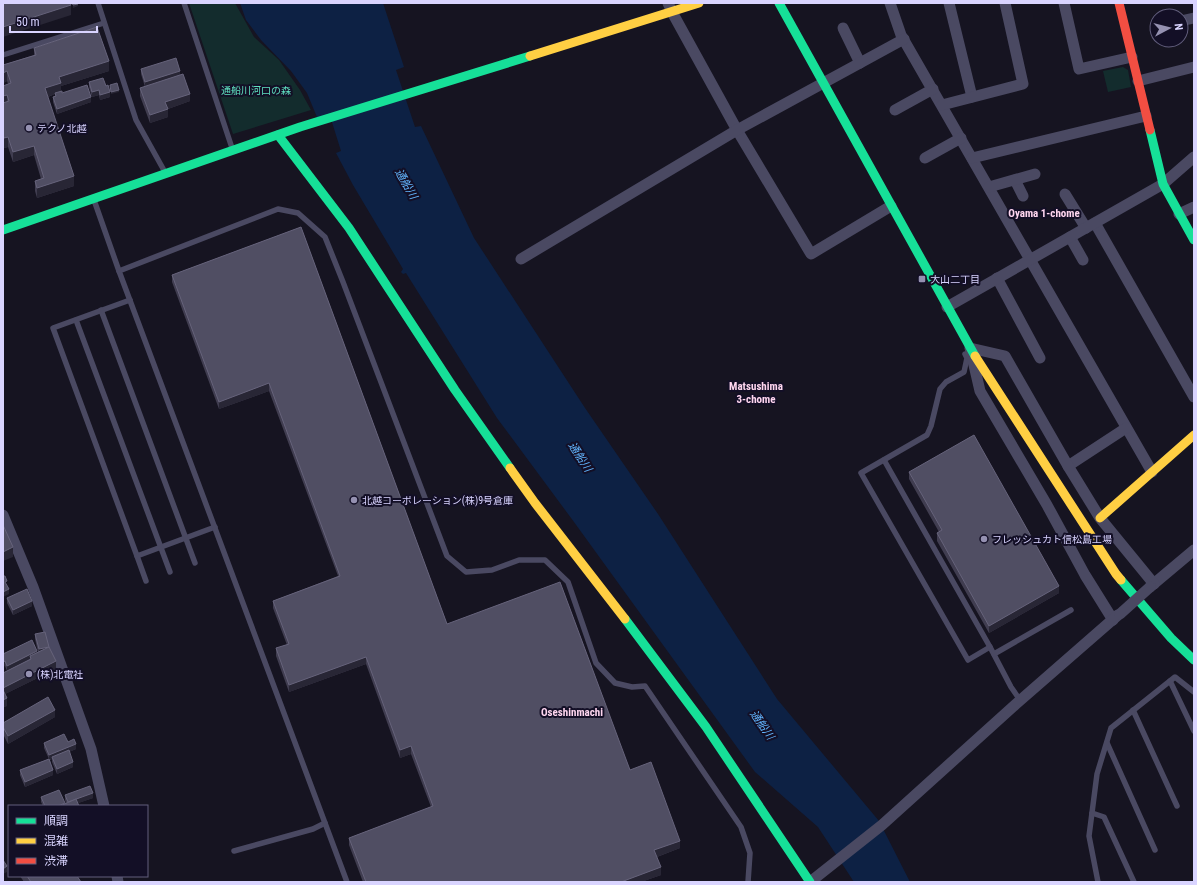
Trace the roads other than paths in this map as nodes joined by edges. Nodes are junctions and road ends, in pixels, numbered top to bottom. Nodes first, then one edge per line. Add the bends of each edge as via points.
1 (98, 3) edge
2 (184, 3) edge
3 (699, 3) edge
4 (779, 3) edge
5 (890, 3) edge
6 (949, 3) edge
7 (1005, 3) edge
8 (1064, 3) edge
9 (1119, 3) edge
10 (670, 8) edge
11 (104, 23) junction
12 (843, 28) dead end
13 (904, 39) junction
14 (3, 55) edge
15 (1132, 57) junction
16 (860, 63) junction
17 (1194, 67) edge
18 (1138, 81) junction
19 (824, 82) junction
20 (933, 89) junction
21 (972, 97) junction
22 (942, 105) junction
23 (895, 110) dead end
24 (1146, 116) junction
25 (737, 130) junction
26 (278, 135) junction
27 (961, 138) junction
28 (233, 151) junction
29 (1194, 157) edge
30 (926, 158) dead end
31 (972, 158) junction
32 (166, 174) junction
33 (1035, 174) dead end
34 (1015, 180) junction
35 (1163, 184) junction
36 (989, 187) junction
37 (1065, 194) dead end
38 (1023, 196) dead end
39 (94, 198) junction
40 (891, 206) junction
41 (1194, 207) edge
42 (1180, 214) junction
43 (1090, 225) junction
44 (3, 230) edge
45 (1070, 237) junction
46 (1194, 240) edge
47 (521, 259) dead end
48 (1030, 260) junction
49 (1083, 260) dead end
50 (119, 271) junction
51 (997, 278) junction
52 (130, 300) junction
53 (947, 307) junction
54 (101, 310) junction
55 (76, 320) junction
56 (956, 324) junction
57 (955, 334) dead end
58 (966, 347) junction
59 (1040, 358) dead end
60 (1194, 397) edge
61 (1126, 428) junction
62 (1194, 435) edge
63 (884, 460) junction
64 (1068, 466) junction
65 (1152, 472) junction
66 (3, 515) edge
67 (1100, 518) junction
68 (214, 527) junction
69 (185, 538) junction
70 (161, 547) junction
71 (1194, 550) edge
72 (137, 556) junction
73 (195, 563) dead end
74 (170, 572) dead end
75 (146, 581) dead end
76 (1152, 586) junction
77 (1071, 610) dead end
78 (1117, 617) junction
79 (990, 646) junction
80 (994, 654) junction
81 (1194, 660) edge
82 (1170, 681) junction
83 (1194, 692) edge
84 (1020, 700) junction
85 (1133, 710) junction
86 (1194, 731) edge
87 (1107, 743) junction
88 (104, 805) edge
89 (1178, 806) dead end
90 (1092, 812) junction
91 (325, 823) junction
92 (1155, 850) dead end
93 (234, 851) dead end
94 (347, 882) edge
95 (748, 882) edge
96 (810, 882) edge
97 (1098, 882) edge
98 (1134, 882) edge

1 - 11 lane
2 - 28 lane
3 - 10 street
4 - 19 street
5 - 13 street
6 - 21 street
7 - 21 street via 1023,84
8 - 15 street via 1079,69
9 - 15 street
10 - 25 street
10 - 26 street
11 - 14 lane
11 - 32 lane via 136,120
12 - 16 street
13 - 16 street
13 - 20 street
15 - 18 street
16 - 19 street
17 - 18 street
18 - 24 street
19 - 25 street
19 - 40 street
20 - 22 street
20 - 23 street
21 - 22 street
22 - 27 street
24 - 31 street
24 - 35 street
25 - 40 street via 811,254
25 - 47 street
26 - 28 street
26 - 96 street via 349,228 455,390 535,503 706,727
27 - 30 street
27 - 31 street
28 - 32 street
29 - 35 street
31 - 36 street
32 - 39 street
33 - 34 street
34 - 36 street
34 - 38 street
35 - 42 street
35 - 43 street
36 - 48 street
37 - 43 street
39 - 44 street
39 - 50 lane
40 - 53 street
41 - 42 street
42 - 46 street
43 - 45 street
43 - 60 street
45 - 48 street
45 - 49 street
48 - 51 street
48 - 61 street
50 - 52 lane
50 - 95 lane via 278,210 298,213 325,238 447,556 466,572 492,570 519,560 545,560 568,582 596,663 615,683 645,686 740,827 750,853
51 - 53 street
51 - 59 street
52 - 54 lane
52 - 68 lane
53 - 56 street
54 - 55 lane
54 - 69 lane
55 - 70 lane
55 - 72 lane via 53,328
56 - 57 lane
56 - 58 street
58 - 63 lane via 964,372 946,382 940,389 927,435
58 - 64 street via 1005,356
58 - 78 street via 980,391 1085,575
58 - 81 street via 1116,574 1171,638
61 - 64 street
61 - 65 street
62 - 65 street
63 - 79 lane
63 - 79 lane via 861,473 968,660
64 - 67 street
65 - 67 street
66 - 88 street via 33,587 91,749
67 - 76 street
68 - 69 lane
68 - 91 lane
69 - 70 lane
69 - 73 lane
70 - 72 lane
70 - 74 lane
71 - 76 street
72 - 75 lane
76 - 78 street, bridge
77 - 80 lane
78 - 84 street
79 - 80 lane
80 - 84 lane
82 - 83 lane via 1175,677
82 - 85 lane
82 - 86 lane
84 - 96 street via 882,825
85 - 87 lane via 1111,728
85 - 89 lane
87 - 90 lane via 1097,774
87 - 92 lane
90 - 97 lane via 1089,836
90 - 98 lane via 1104,817
91 - 93 lane via 313,829
91 - 94 lane

